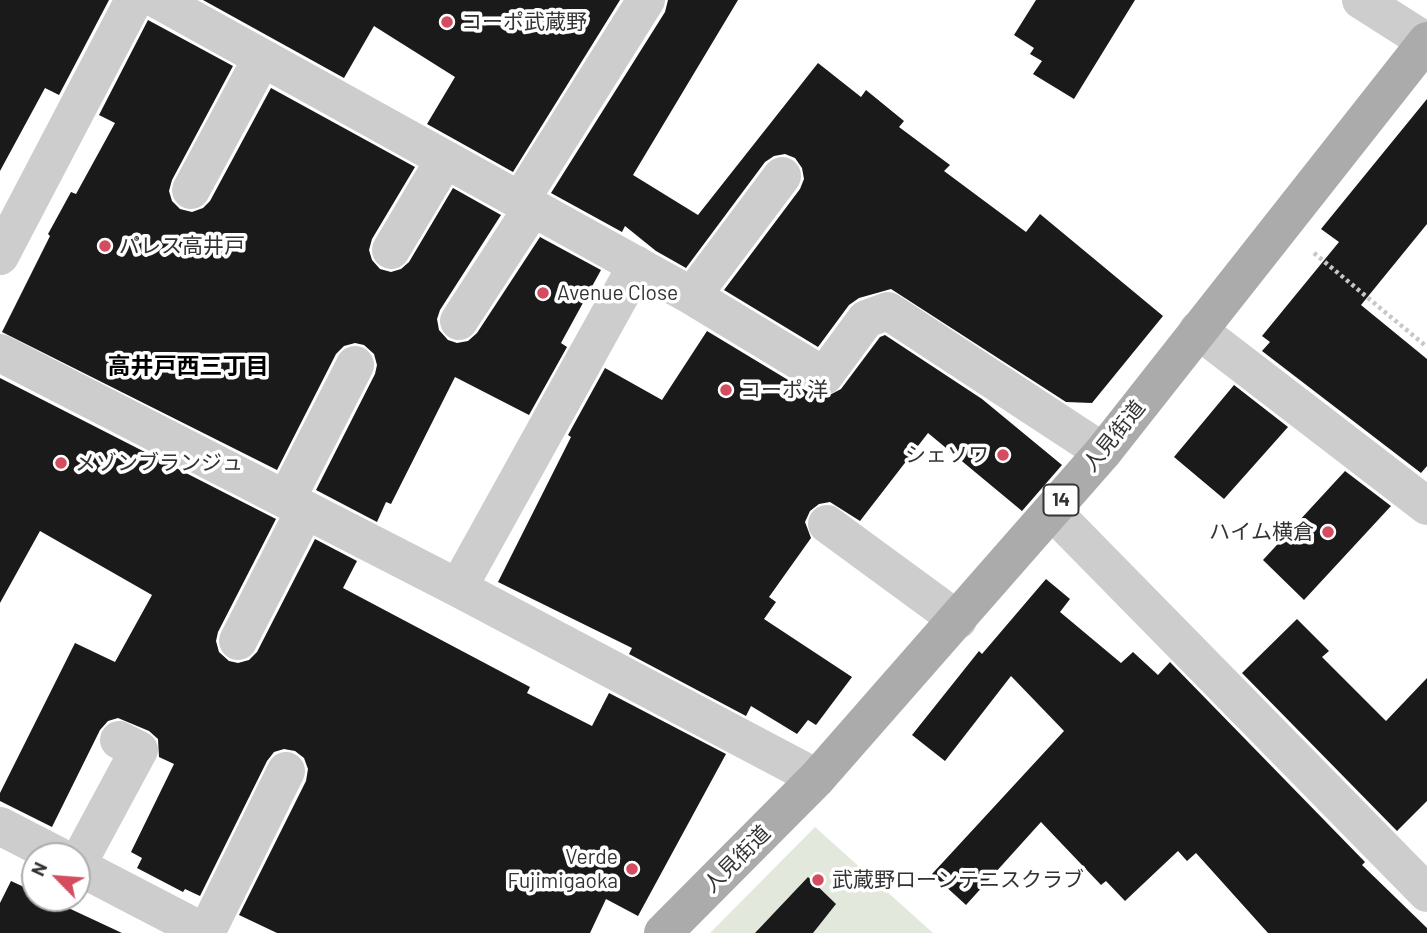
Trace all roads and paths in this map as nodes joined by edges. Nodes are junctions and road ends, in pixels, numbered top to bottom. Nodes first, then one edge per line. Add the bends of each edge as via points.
1 (134, 0) edge
2 (158, 0) edge
3 (646, 0) edge
4 (1361, 0) edge
5 (1427, 41) edge
6 (262, 58) junction
7 (445, 159) junction
8 (782, 176) dead end
9 (191, 190) dead end
10 (526, 204) junction
11 (1281, 226) junction
12 (391, 250) dead end
13 (0, 256) edge
14 (637, 265) junction
15 (692, 296) junction
16 (459, 321) dead end
17 (1198, 330) junction
18 (1427, 347) edge
19 (0, 353) edge
20 (355, 365) dead end
21 (1103, 452) junction
22 (296, 505) junction
23 (1427, 506) edge
24 (1052, 510) junction
25 (827, 524) dead end
26 (458, 588) junction
27 (958, 620) junction
28 (238, 641) dead end
29 (118, 740) dead end
30 (286, 771) dead end
31 (817, 778) junction
32 (0, 826) edge
33 (31, 842) edge
34 (89, 842) edge
35 (91, 872) edge
36 (1427, 893) edge
37 (206, 933) edge
38 (663, 933) edge

1 - 13 street
2 - 6 street
3 - 10 street
4 - 5 street
5 - 11 main road, 人見街道 / 14
6 - 7 street
6 - 9 street
7 - 10 street
7 - 12 street
8 - 15 street
10 - 14 street
10 - 16 street
11 - 17 main road, 人見街道 / 14
11 - 18 path
14 - 15 street
14 - 26 street
15 - 21 street via 824,376 866,318 888,310
17 - 21 main road, 人見街道 / 14
17 - 23 street
19 - 22 street
20 - 22 street
21 - 24 main road, 人見街道 / 14
22 - 26 street
22 - 28 street
24 - 27 main road, 人見街道 / 14
24 - 36 street
25 - 27 street
26 - 31 street
27 - 31 main road, 人見街道 / 14
29 - 34 street via 139,750
30 - 37 street
31 - 38 main road, 人見街道 / 14
32 - 33 street
35 - 37 street

